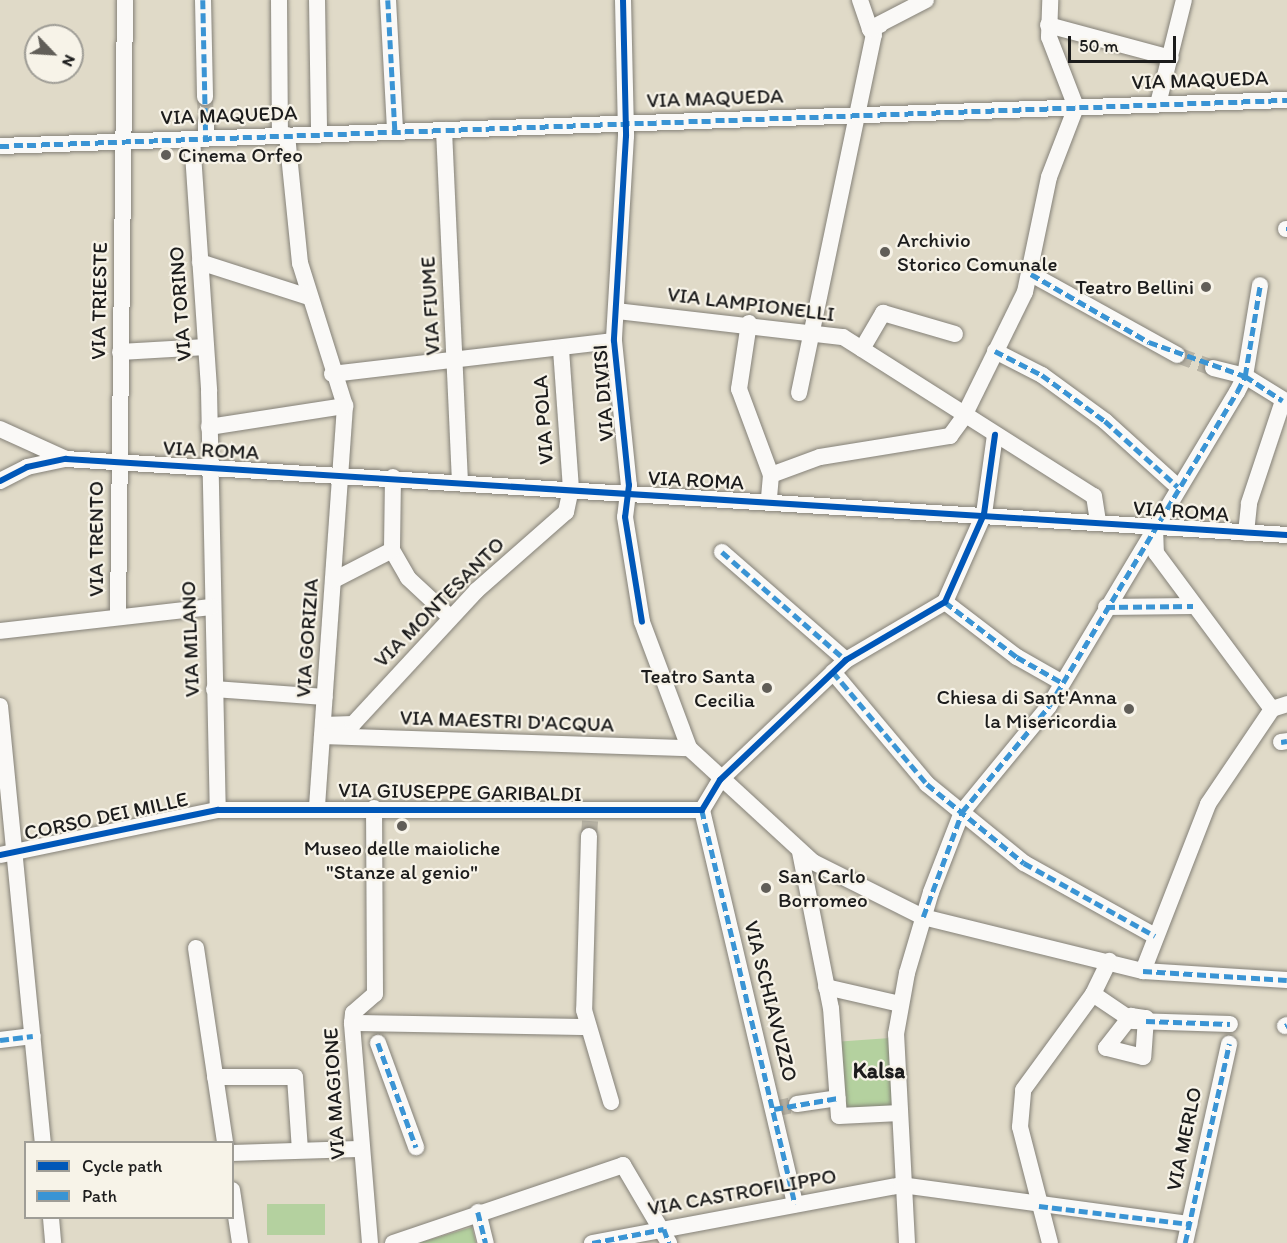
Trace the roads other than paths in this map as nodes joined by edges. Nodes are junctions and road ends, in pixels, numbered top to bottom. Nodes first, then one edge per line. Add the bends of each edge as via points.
1 (125, 0) edge
2 (203, 0) edge
3 (279, 0) edge
4 (317, 0) edge
5 (388, 0) edge
6 (623, 0) edge
7 (860, 0) edge
8 (926, 0) edge
9 (934, 0) edge
10 (1184, 0) edge
11 (1044, 3) edge
12 (1048, 26) junction
13 (870, 29) junction
14 (1171, 58) junction
15 (205, 97) tunnel mouth
16 (1287, 100) edge
17 (1158, 104) junction
18 (1076, 107) junction
19 (854, 115) junction
20 (625, 123) junction
21 (444, 130) junction
22 (395, 131) junction
23 (201, 133) junction
24 (319, 134) junction
25 (284, 136) junction
26 (123, 141) junction
27 (0, 146) edge
28 (200, 262) junction
29 (1031, 274) junction
30 (1260, 285) dead end
31 (309, 297) junction
32 (617, 311) junction
33 (749, 323) junction
34 (812, 332) junction
35 (955, 334) dead end
36 (614, 341) junction
37 (206, 347) junction
38 (561, 349) junction
39 (861, 349) junction
40 (995, 351) junction
41 (120, 352) junction
42 (1177, 354) tunnel mouth
43 (455, 362) junction
44 (1214, 368) tunnel mouth
45 (332, 374) junction
46 (1245, 376) junction
47 (799, 393) dead end
48 (1285, 402) edge
49 (345, 406) junction
50 (963, 418) junction
51 (209, 428) junction
52 (0, 429) edge
53 (995, 435) junction
54 (66, 459) junction
55 (119, 461) junction
56 (209, 466) junction
57 (342, 474) junction
58 (771, 475) junction
59 (393, 477) junction
60 (0, 481) edge
61 (460, 481) junction
62 (1178, 487) junction
63 (570, 489) junction
64 (627, 492) junction
65 (770, 500) junction
66 (984, 514) junction
67 (1098, 522) junction
68 (1155, 526) junction
69 (1246, 532) junction
70 (1287, 535) edge
71 (392, 550) junction
72 (722, 552) dead end
73 (334, 580) junction
74 (945, 602) junction
75 (1193, 606) junction
76 (212, 607) junction
77 (1106, 607) junction
78 (118, 617) junction
79 (450, 617) junction
80 (0, 631) edge
81 (846, 660) junction
82 (833, 672) junction
83 (1061, 682) junction
84 (214, 689) junction
85 (325, 697) junction
86 (0, 706) edge
87 (1280, 706) edge
88 (323, 730) junction
89 (689, 748) junction
90 (720, 780) junction
91 (317, 806) junction
92 (374, 808) junction
93 (218, 810) junction
94 (702, 810) junction
95 (962, 812) junction
96 (589, 822) junction
97 (800, 852) junction
98 (7, 854) edge
99 (923, 917) junction
100 (1155, 936) junction
101 (196, 948) dead end
102 (1109, 961) junction
103 (1143, 971) junction
104 (1287, 980) edge
105 (826, 987) junction
106 (1092, 993) junction
107 (900, 1004) junction
108 (352, 1023) junction
109 (1230, 1024) dead end
110 (586, 1027) junction
111 (33, 1036) junction
112 (0, 1040) edge
113 (378, 1043) dead end
114 (1229, 1044) dead end
115 (215, 1077) junction
116 (838, 1098) junction
117 (610, 1102) dead end
118 (797, 1104) tunnel mouth
119 (900, 1113) junction
120 (43, 1141) edge
121 (225, 1141) edge
122 (416, 1147) dead end
123 (358, 1149) junction
124 (300, 1150) junction
125 (234, 1153) edge
126 (901, 1185) junction
127 (234, 1203) edge
128 (795, 1204) junction
129 (1039, 1206) junction
130 (478, 1212) junction
131 (51, 1219) edge
132 (1189, 1224) junction
133 (666, 1236) edge
134 (53, 1243) edge
135 (240, 1243) edge
136 (370, 1243) edge
137 (393, 1243) edge
138 (486, 1243) edge
139 (591, 1243) edge
140 (907, 1243) edge
141 (1050, 1243) edge
142 (1185, 1243) edge

1 - 26 street, VIA TRIESTE
2 - 15 street
3 - 25 street
4 - 24 street
5 - 22 street
6 - 20 street, VIA DIVISI
7 - 13 street
8 - 13 street
9 - 13 street
10 - 14 street
11 - 12 street
12 - 14 street
12 - 18 street
13 - 19 street via 874,35
14 - 17 street
16 - 17 street, VIA MAQUEDA
17 - 18 street, VIA MAQUEDA
18 - 19 street, VIA MAQUEDA
18 - 29 street via 1042,202
19 - 20 street, VIA MAQUEDA
19 - 34 street
20 - 21 street, VIA MAQUEDA
20 - 32 street, VIA DIVISI
21 - 22 street, VIA MAQUEDA
21 - 43 street, VIA FIUME
22 - 24 street, VIA MAQUEDA
23 - 25 street, VIA MAQUEDA
23 - 26 street, VIA MAQUEDA
23 - 28 street, VIA TORINO
24 - 25 street, VIA MAQUEDA
25 - 31 street via 300,263
26 - 27 street, VIA MAQUEDA
26 - 41 street, VIA TRIESTE
28 - 31 street
28 - 37 street, VIA TORINO
29 - 40 street
29 - 42 street
30 - 46 street
31 - 45 street
32 - 33 street, VIA LAMPIONELLI
32 - 36 street, VIA DIVISI
33 - 34 street, VIA LAMPIONELLI
33 - 58 street via 739,389 742,410
34 - 39 street, VIA LAMPIONELLI via 843,338
34 - 47 street
35 - 39 street via 883,313
36 - 38 street
36 - 64 street, VIA DIVISI
37 - 41 street
37 - 51 street, VIA TORINO
38 - 43 street
38 - 63 street, VIA POLA
39 - 50 street, VIA LAMPIONELLI
40 - 50 street
40 - 62 street via 1042,375 1105,421
41 - 55 street, VIA TRIESTE
43 - 45 street
43 - 61 street, VIA FIUME
44 - 46 street
45 - 49 street via 343,386
46 - 48 street
46 - 62 street
48 - 69 street via 1249,503
49 - 51 street
49 - 57 street, VIA GORIZIA
50 - 53 street, VIA LAMPIONELLI
50 - 58 street via 950,436 820,457
51 - 56 street, VIA TORINO
52 - 54 street
53 - 66 street
53 - 67 street, VIA LAMPIONELLI via 1094,496
54 - 55 street, VIA ROMA
54 - 60 street via 27,467
55 - 56 street, VIA ROMA
55 - 78 street, VIA TRENTO
56 - 57 street, VIA ROMA
56 - 76 street, VIA MILANO
57 - 59 street, VIA ROMA
57 - 73 street, VIA GORIZIA
58 - 65 street
59 - 61 street, VIA ROMA
59 - 71 street
61 - 63 street, VIA ROMA
62 - 68 street
63 - 64 street, VIA ROMA
63 - 79 street, VIA MONTESANTO via 566,512
64 - 65 street, VIA ROMA
64 - 89 street, VIA DIVISI via 625,517 642,622
65 - 66 street, VIA ROMA
66 - 67 street, VIA ROMA
66 - 74 street
67 - 68 street, VIA ROMA
68 - 69 street, VIA ROMA
68 - 75 street via 1156,553
68 - 77 street
69 - 70 street, VIA ROMA
71 - 73 street
71 - 79 street via 408,578
72 - 81 street
73 - 85 street, VIA GORIZIA
74 - 81 street
74 - 83 street via 1017,657
75 - 77 street
75 - 87 street
76 - 78 street
76 - 84 street, VIA MILANO
77 - 83 street
78 - 80 street
79 - 88 street, VIA MONTESANTO via 352,724
81 - 82 street
82 - 90 street
82 - 95 street via 927,784
83 - 95 street via 1049,706
84 - 85 street
84 - 93 street, VIA MILANO
85 - 88 street, VIA GORIZIA
86 - 98 street
87 - 100 street via 1247,742 1208,804
88 - 89 street, VIA MAESTRI D'ACQUA
88 - 91 street, VIA GORIZIA
89 - 90 street, VIA DIVISI
90 - 94 street
90 - 97 street, VIA DIVISI
91 - 92 street, VIA GIUSEPPE GARIBALDI
91 - 93 street, VIA GIUSEPPE GARIBALDI
92 - 96 street, VIA GIUSEPPE GARIBALDI
92 - 108 street, VIA MAGIONE via 375,994 353,1013
93 - 98 street, CORSO DEI MILLE
94 - 96 street, VIA GIUSEPPE GARIBALDI
94 - 128 street, VIA SCHIAVUZZO
95 - 99 street
95 - 100 street via 1024,863
96 - 110 street
97 - 99 street, VIA DIVISI
97 - 105 street
98 - 111 street
99 - 102 street, VIA DIVISI
99 - 107 street
100 - 103 street
101 - 115 street
102 - 103 street, VIA DIVISI
102 - 106 street
103 - 104 street, VIA DIVISI
105 - 107 street
105 - 116 street
106 - 109 street via 1137,1020
106 - 129 street via 1023,1090 1020,1127
107 - 119 street
108 - 110 street
108 - 123 street, VIA MAGIONE
110 - 117 street
111 - 112 street
111 - 120 street
113 - 122 street
114 - 132 street, VIA MERLO
115 - 121 street
115 - 124 street via 295,1077
116 - 118 street
116 - 119 street via 839,1116
119 - 126 street
123 - 124 street
123 - 136 street, VIA MAGIONE
124 - 125 street
126 - 128 street, VIA CASTROFILIPPO
126 - 129 street, VIA CASTROFILIPPO
126 - 140 street
127 - 135 street
128 - 133 street, VIA CASTROFILIPPO
129 - 132 street, VIA CASTROFILIPPO
129 - 141 street
130 - 133 street via 623,1165
130 - 137 street
130 - 138 street
131 - 134 street
132 - 142 street, VIA MERLO
133 - 139 street, VIA CASTROFILIPPO

